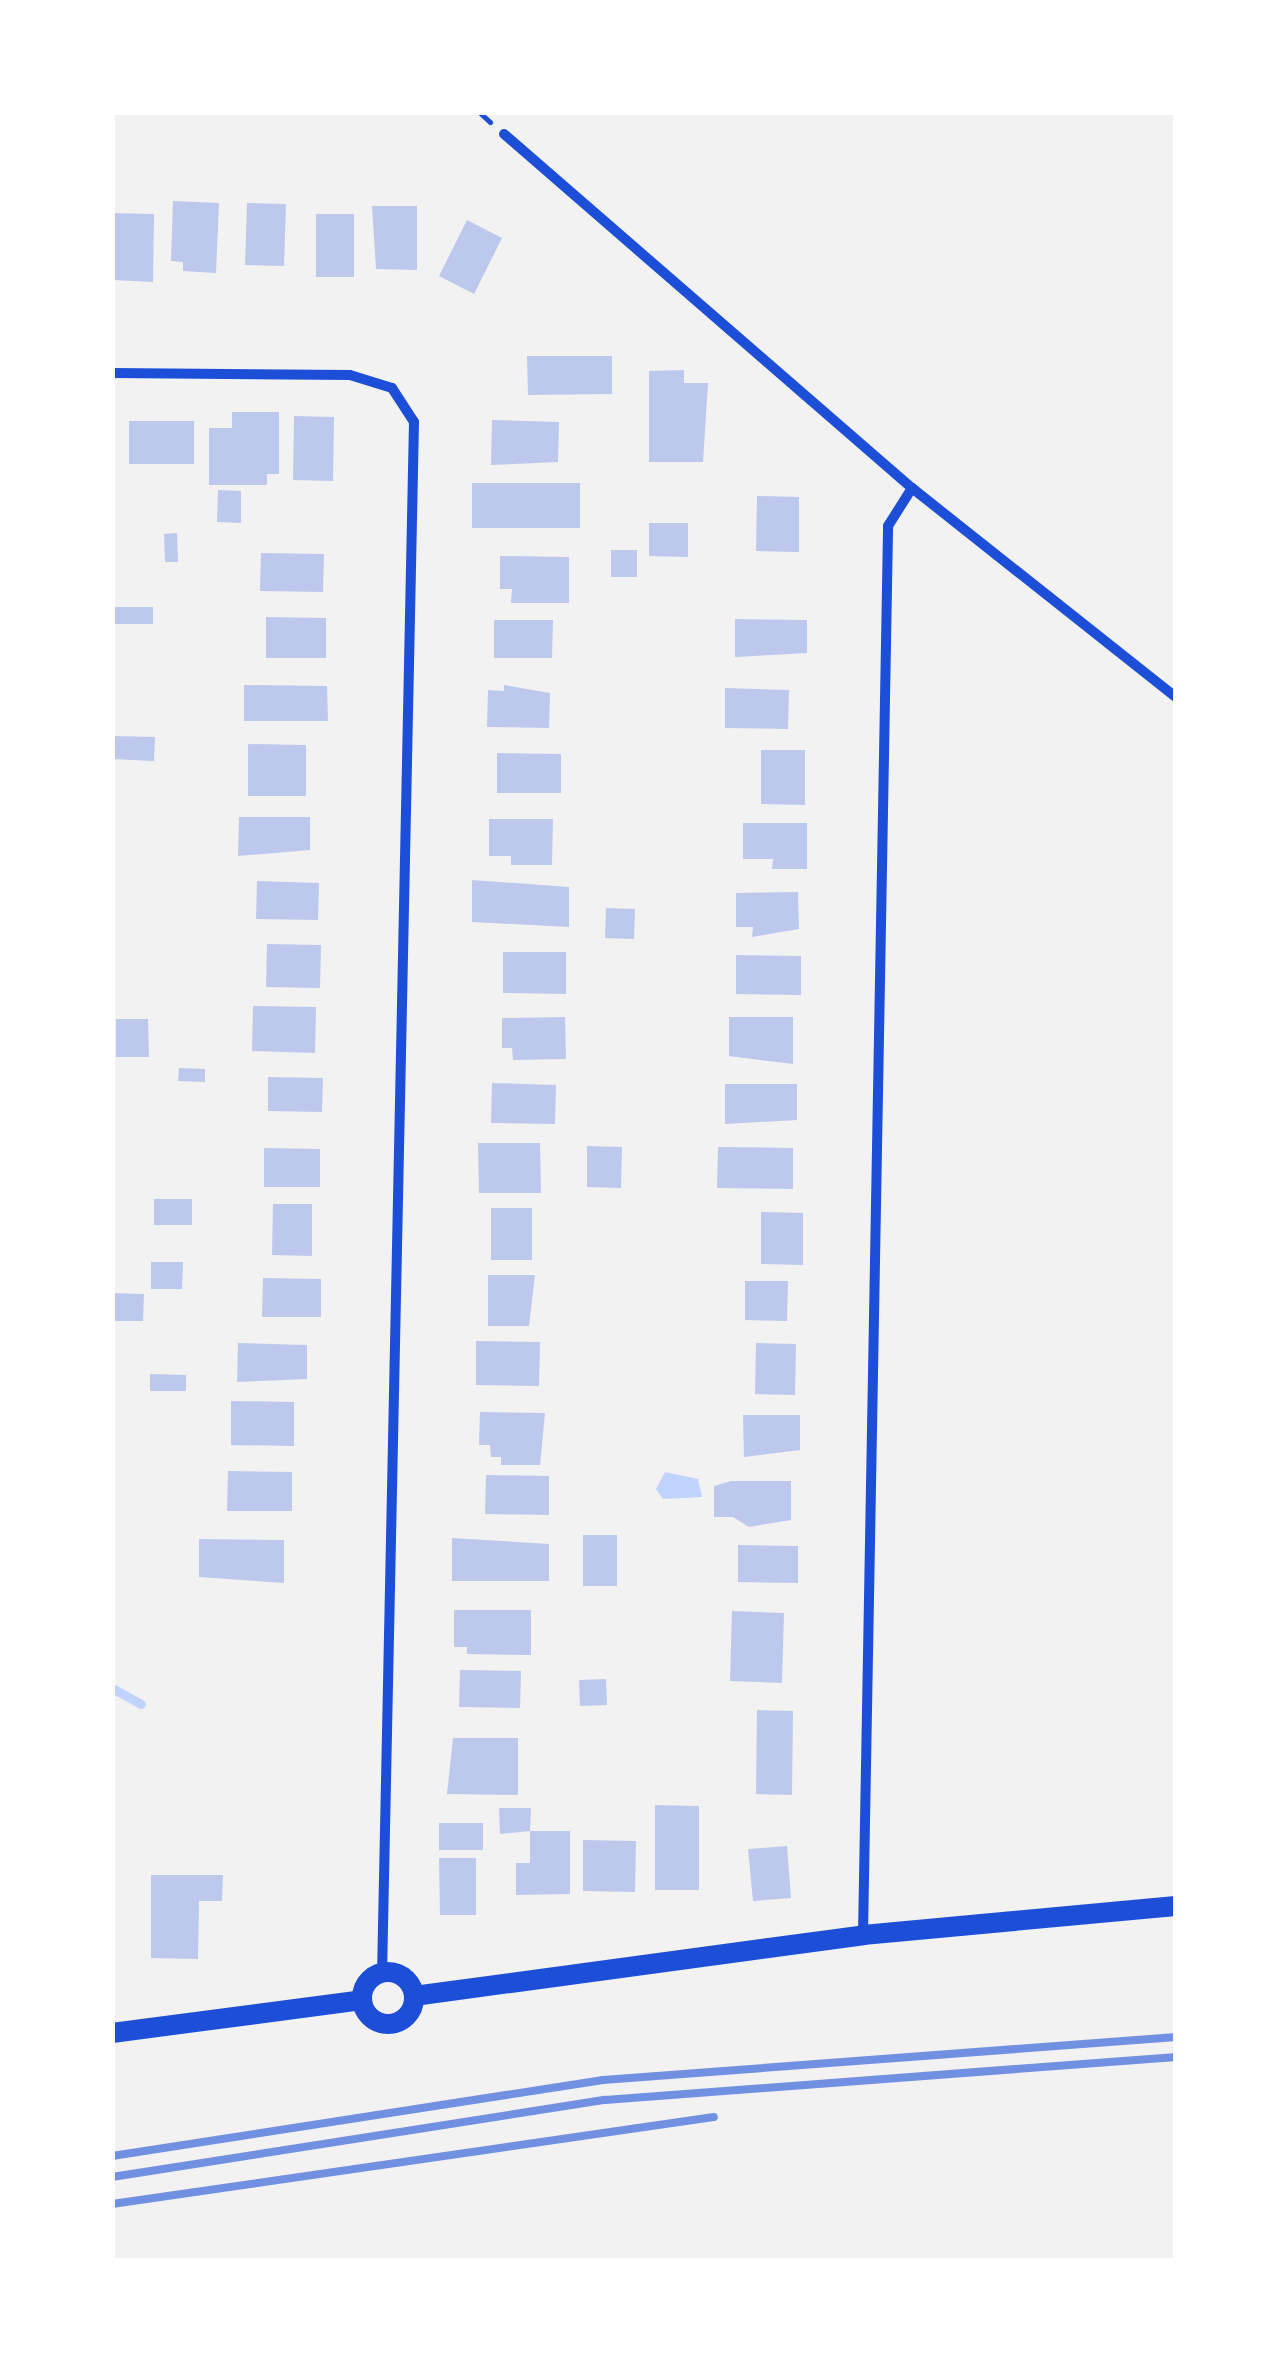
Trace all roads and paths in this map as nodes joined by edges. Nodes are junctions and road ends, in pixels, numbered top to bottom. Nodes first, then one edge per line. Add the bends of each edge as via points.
1 (504, 134) dead end
2 (112, 374) edge
3 (912, 488) junction
4 (1176, 697) edge
5 (1176, 1906) edge
6 (863, 1935) junction
7 (382, 1973) junction
8 (414, 1996) junction
9 (362, 2000) junction
10 (112, 2033) edge

1 - 3 street
2 - 7 street via 350,375 392,388 414,422
3 - 4 street
3 - 6 street via 888,526
5 - 6 main road
6 - 8 main road
7 - 8 main road via 400,1975
7 - 9 main road via 364,1986
8 - 9 main road via 404,2018 390,2024 370,2017
9 - 10 main road

